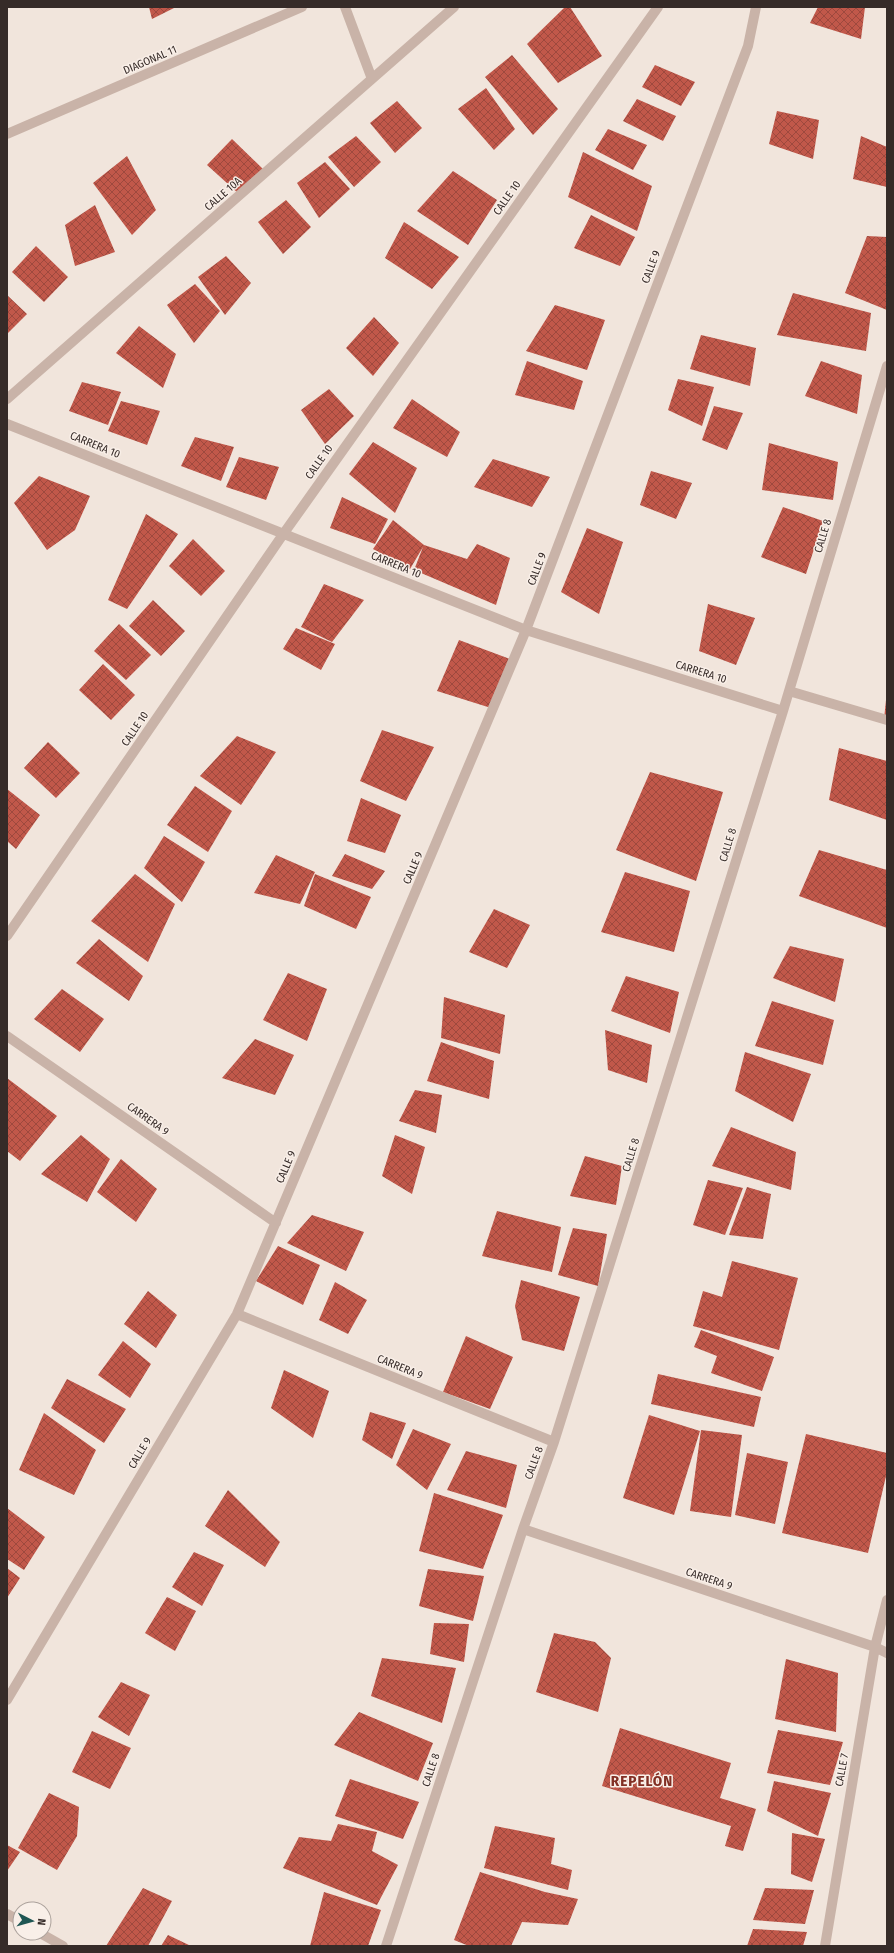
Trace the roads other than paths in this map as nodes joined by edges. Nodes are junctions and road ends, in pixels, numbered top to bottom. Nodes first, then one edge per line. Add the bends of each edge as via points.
1 (302, 7) edge
2 (345, 7) edge
3 (454, 7) edge
4 (658, 7) edge
5 (756, 7) edge
6 (372, 79) junction
7 (7, 134) edge
8 (887, 366) edge
9 (7, 398) edge
10 (7, 424) edge
11 (284, 533) junction
12 (526, 630) junction
13 (789, 691) junction
14 (783, 711) junction
15 (887, 720) edge
16 (7, 936) edge
17 (7, 1036) edge
18 (276, 1223) junction
19 (237, 1314) junction
20 (554, 1442) junction
21 (523, 1529) junction
22 (887, 1600) edge
23 (875, 1647) junction
24 (887, 1653) edge
25 (7, 1700) edge
26 (52, 1940) edge
27 (63, 1946) edge
28 (386, 1946) edge
29 (825, 1946) edge

1 - 7 street, DIAGONAL 11
2 - 6 street
3 - 6 street, CALLE 10A
4 - 11 street, CALLE 10
5 - 12 street, CALLE 9 via 748,46
6 - 9 street, CALLE 10A
8 - 13 street, CALLE 8
10 - 11 street, CARRERA 10
11 - 12 street, CARRERA 10
11 - 16 street, CALLE 10
12 - 14 street, CARRERA 10
12 - 18 street, CALLE 9
13 - 14 street, CALLE 8
13 - 15 street
14 - 20 street, CALLE 8
17 - 18 street, CARRERA 9
18 - 19 street, CALLE 9
19 - 20 street, CARRERA 9
19 - 25 street, CALLE 9
20 - 21 street, CALLE 8
21 - 23 street, CARRERA 9
21 - 28 street, CALLE 8
22 - 23 street, CALLE 7
23 - 24 street, CARRERA 9
23 - 29 street, CALLE 7
26 - 27 street

